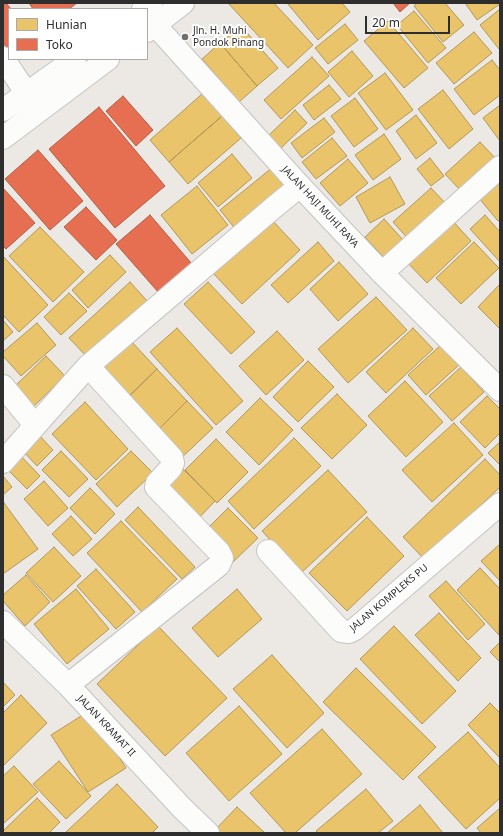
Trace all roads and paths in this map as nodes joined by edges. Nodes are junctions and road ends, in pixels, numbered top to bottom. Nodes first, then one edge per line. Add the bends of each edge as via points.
1 (151, 3) edge
2 (183, 3) edge
3 (148, 21) edge
4 (3, 58) edge
5 (74, 60) edge
6 (107, 60) edge
7 (27, 94) junction
8 (3, 110) edge
9 (3, 138) edge
10 (500, 167) edge
11 (300, 186) junction
12 (382, 273) junction
13 (88, 366) junction
14 (3, 386) edge
15 (500, 390) edge
16 (35, 425) junction
17 (3, 462) edge
18 (500, 504) edge
19 (268, 551) dead end
20 (3, 622) edge
21 (68, 685) junction
22 (208, 833) edge

1 - 3 street
2 - 3 street
3 - 11 street, JALAN HAJI MUHI RAYA
4 - 7 street
5 - 7 street
6 - 9 street
7 - 8 street
10 - 12 street
11 - 12 street, JALAN HAJI MUHI RAYA
11 - 13 street
12 - 15 street, JALAN HAJI MUHI RAYA
13 - 16 street
13 - 21 street via 172,458 171,468 156,487 222,558 219,565
14 - 16 street
16 - 17 street
18 - 19 street, JALAN KOMPLEKS PU via 349,632 341,630
20 - 21 street, JALAN KRAMAT II
21 - 22 street, JALAN KRAMAT II

